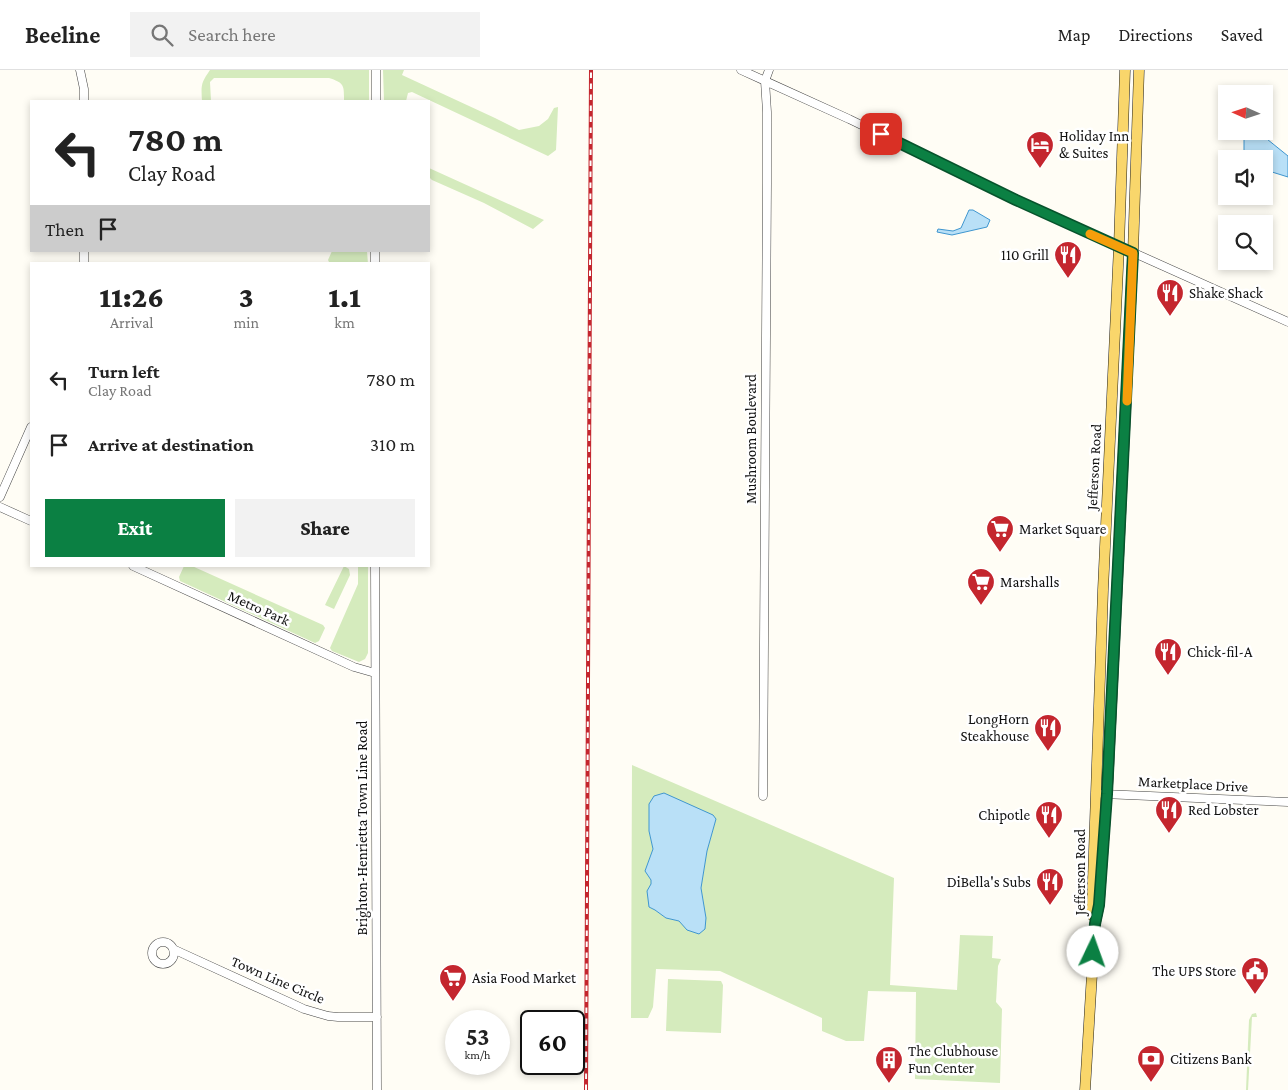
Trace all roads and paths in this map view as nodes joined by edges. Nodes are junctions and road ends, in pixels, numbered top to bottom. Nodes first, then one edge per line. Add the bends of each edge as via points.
1 (80, 70) edge
2 (376, 70) edge
3 (741, 70) edge
4 (768, 70) edge
5 (1125, 70) edge
6 (1139, 70) edge
7 (765, 81) junction
8 (84, 100) edge
9 (376, 100) edge
10 (1118, 246) junction
11 (1133, 253) junction
12 (1288, 322) edge
13 (30, 429) edge
14 (0, 497) edge
15 (0, 507) edge
16 (30, 520) edge
17 (135, 567) edge
18 (375, 567) edge
19 (375, 673) junction
20 (1096, 794) junction
21 (1107, 794) junction
22 (763, 796) dead end
23 (1288, 802) edge
24 (1095, 924) junction
25 (173, 949) dead end
26 (377, 1017) junction
27 (377, 1090) edge
28 (1085, 1090) edge

1 - 8 street
2 - 9 street
3 - 7 street
4 - 7 street, Mushroom Boulevard
5 - 10 main road, Jefferson Road
6 - 11 main road, Jefferson Road
7 - 10 street
7 - 22 street, Mushroom Boulevard
10 - 11 street
10 - 20 main road, Jefferson Road
11 - 12 street
11 - 21 main road, Jefferson Road
13 - 14 street
15 - 16 street
17 - 19 street, Metro Park via 354,667
18 - 19 street, Brighton-Henrietta Town Line Road
19 - 26 street, Brighton-Henrietta Town Line Road
20 - 21 street, Marketplace Drive
20 - 24 main road, Jefferson Road via 1092,909
21 - 23 street, Marketplace Drive
21 - 24 main road, Jefferson Road
24 - 28 main road, Jefferson Road
25 - 26 street, Town Line Circle via 304,1009 328,1016
26 - 27 street, Brighton-Henrietta Town Line Road

